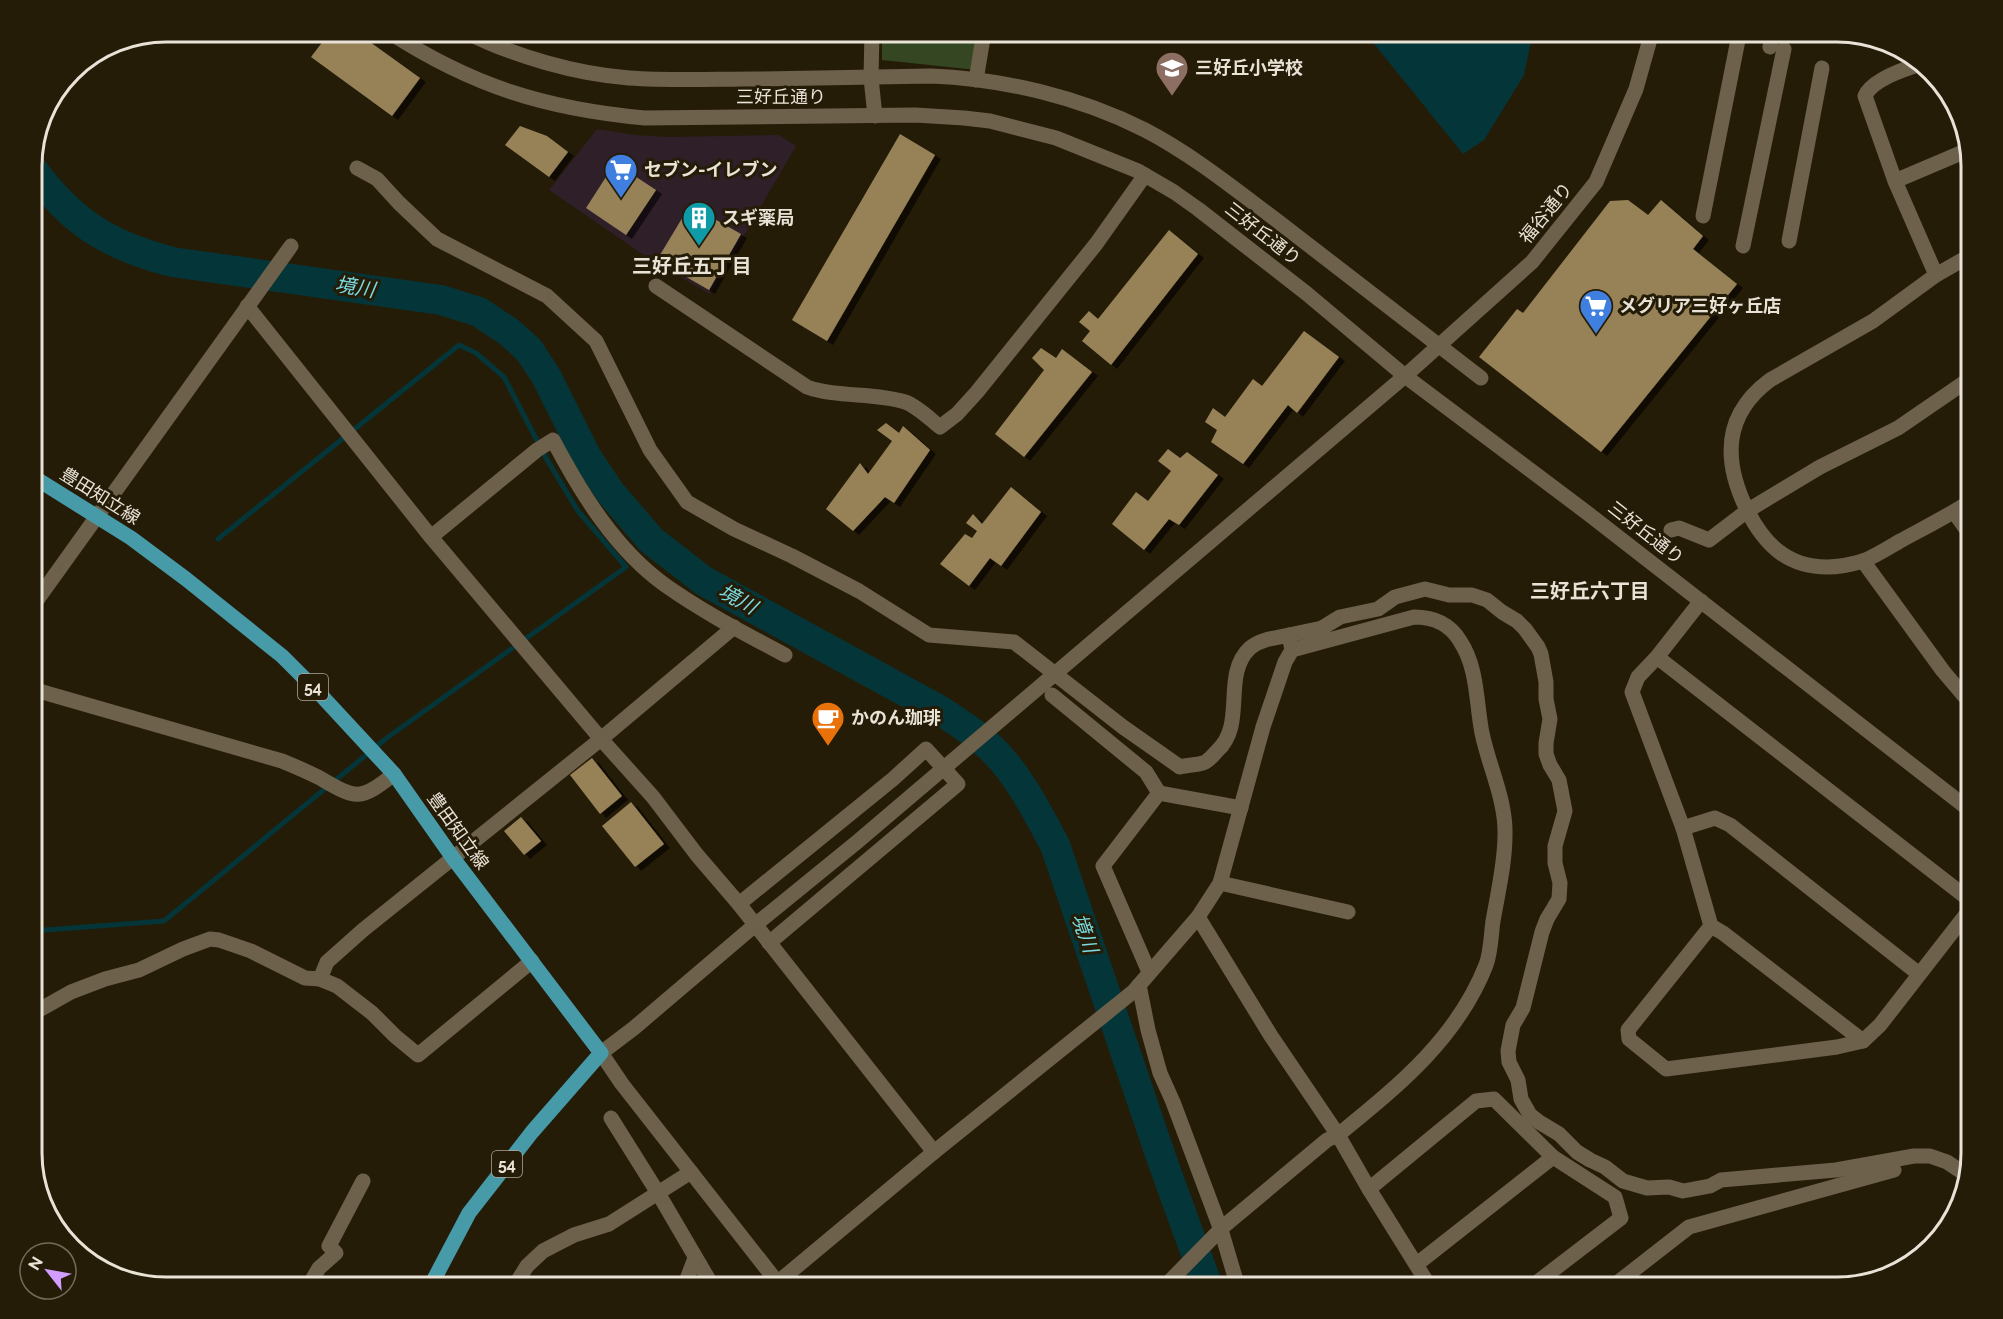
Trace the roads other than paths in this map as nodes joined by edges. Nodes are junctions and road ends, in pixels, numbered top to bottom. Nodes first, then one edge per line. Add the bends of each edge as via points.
1 (405, 42) edge
2 (489, 42) edge
3 (872, 42) edge
4 (982, 42) edge
5 (1649, 42) edge
6 (1738, 42) edge
7 (1776, 42) edge
8 (1911, 67) edge
9 (1822, 68) dead end
10 (976, 80) junction
11 (875, 116) junction
12 (1960, 153) edge
13 (357, 168) dead end
14 (1145, 175) junction
15 (1895, 181) junction
16 (1703, 216) dead end
17 (1789, 241) dead end
18 (1743, 246) dead end
19 (289, 249) dead end
20 (1961, 261) edge
21 (1935, 275) junction
22 (656, 286) dead end
23 (251, 301) junction
24 (1405, 376) junction
25 (1481, 378) dead end
26 (1961, 385) edge
27 (42, 482) edge
28 (1961, 507) edge
29 (1747, 511) junction
30 (1954, 512) junction
31 (96, 516) junction
32 (1961, 522) edge
33 (1671, 531) dead end
34 (431, 537) junction
35 (1863, 561) junction
36 (42, 593) edge
37 (1701, 601) junction
38 (734, 627) junction
39 (1291, 642) junction
40 (785, 654) dead end
41 (1657, 657) junction
42 (42, 692) edge
43 (1961, 692) edge
44 (1052, 695) dead end
45 (601, 739) junction
46 (394, 774) junction
47 (1159, 792) junction
48 (1961, 803) edge
49 (1241, 808) junction
50 (1683, 828) junction
51 (453, 858) junction
52 (1220, 883) junction
53 (1961, 893) edge
54 (739, 904) junction
55 (1348, 912) dead end
56 (1198, 916) junction
57 (1961, 921) edge
58 (755, 925) junction
59 (1711, 926) junction
60 (769, 943) junction
61 (532, 961) junction
62 (1149, 972) junction
63 (1919, 974) junction
64 (320, 979) junction
65 (1137, 988) junction
66 (42, 1008) edge
67 (1863, 1041) junction
68 (601, 1053) junction
69 (611, 1118) dead end
70 (1338, 1135) junction
71 (934, 1152) junction
72 (1552, 1158) junction
73 (1894, 1170) dead end
74 (1960, 1171) edge
75 (691, 1172) junction
76 (363, 1181) dead end
77 (1369, 1189) junction
78 (658, 1193) junction
79 (1215, 1236) junction
80 (695, 1258) junction
81 (1417, 1264) junction
82 (314, 1277) edge
83 (435, 1277) edge
84 (520, 1277) edge
85 (688, 1277) edge
86 (707, 1277) edge
87 (773, 1277) edge
88 (788, 1277) edge
89 (1174, 1277) edge
90 (1233, 1277) edge
91 (1424, 1277) edge
92 (1545, 1277) edge
93 (1624, 1277) edge

1 - 11 street, 三好丘通り via 500,89 609,115
2 - 10 street via 537,59 626,78 931,76
3 - 11 street
4 - 10 street
5 - 24 street, 福谷通り via 1636,89 1596,182 1532,262
6 - 16 street
7 - 18 street
8 - 15 street via 1874,84 1865,96
9 - 17 street
10 - 25 street via 1047,93 1145,130 1216,175
11 - 14 street, 三好丘通り via 990,121 1056,138
12 - 15 street
13 - 39 street via 377,179 437,239 547,296 596,340 650,450 687,502 860,591 929,635 1014,642 1123,728 1180,767 1206,762 1225,744 1232,726 1237,669 1242,657 1263,641
14 - 22 street via 1096,244 977,392 940,427 908,403 807,387
14 - 24 street, 三好丘通り via 1198,209 1306,292
15 - 21 street
19 - 23 street
20 - 21 street
21 - 29 street via 1873,321 1755,391 1743,408 1730,447 1737,491
23 - 31 street
23 - 34 street
24 - 37 street, 三好丘通り
24 - 58 street, 福谷通り
26 - 29 street via 1898,428 1820,467
27 - 31 main road, 豊田知立線 / 54
28 - 30 street
29 - 33 street via 1709,540 1679,528
29 - 35 street via 1763,538 1797,562 1829,567
30 - 32 street
30 - 35 street
31 - 36 street
31 - 46 main road, 豊田知立線 / 54 via 186,579 282,656
34 - 38 street via 553,440 586,498 633,556 663,584
34 - 45 street
35 - 43 street
37 - 41 street
37 - 48 street, 三好丘通り
38 - 40 street
38 - 45 street
39 - 49 street
39 - 70 street via 1414,617 1433,619 1451,629 1471,665 1482,734 1504,811 1503,862 1487,963 1476,989 1453,1027 1414,1071
39 - 74 street via 1340,617 1378,609 1395,597 1425,589 1487,600 1517,621 1538,646 1550,719 1546,754 1558,780 1564,811 1555,846 1559,899 1546,919 1508,1051 1521,1099 1530,1115 1623,1181 1647,1188 1697,1190 1721,1180 1836,1170 1914,1156 1930,1156
41 - 50 street via 1638,676 1632,692
41 - 53 street
42 - 46 street via 282,761 344,793 354,795 376,789
44 - 47 street via 1146,772
45 - 51 street
45 - 54 street
46 - 51 main road, 豊田知立線 / 54
47 - 49 street
47 - 62 street via 1103,866
49 - 52 street
50 - 59 street
50 - 63 street via 1715,818 1730,825
51 - 61 main road, 豊田知立線 / 54
51 - 64 street via 327,962
52 - 55 street
52 - 56 street
54 - 58 street
54 - 60 street via 926,749 958,784
56 - 62 street
56 - 70 street via 1271,1036
57 - 63 street
58 - 60 street
58 - 68 street, 福谷通り
59 - 67 street
59 - 67 street via 1628,1030 1629,1039 1666,1069
60 - 71 street
61 - 64 street via 418,1055 372,1013 337,986
61 - 68 main road, 豊田知立線 / 54
62 - 65 street
63 - 67 street
64 - 66 street via 305,978 251,951 210,939 139,970 71,992
65 - 71 street
65 - 79 street via 1160,1073 1173,1102
68 - 75 street
68 - 83 main road, 54 via 532,1131 469,1214
69 - 78 street
70 - 77 street
70 - 79 street via 1327,1140
71 - 88 street
72 - 77 street via 1494,1099 1476,1101
72 - 81 street
72 - 92 street via 1615,1197 1621,1218
73 - 93 street via 1689,1227
75 - 78 street
75 - 87 street
76 - 82 street via 329,1246 336,1253
77 - 81 street
78 - 80 street
78 - 84 street via 609,1224 568,1237 543,1251
79 - 89 street
79 - 90 street
80 - 85 street
80 - 86 street
81 - 91 street

